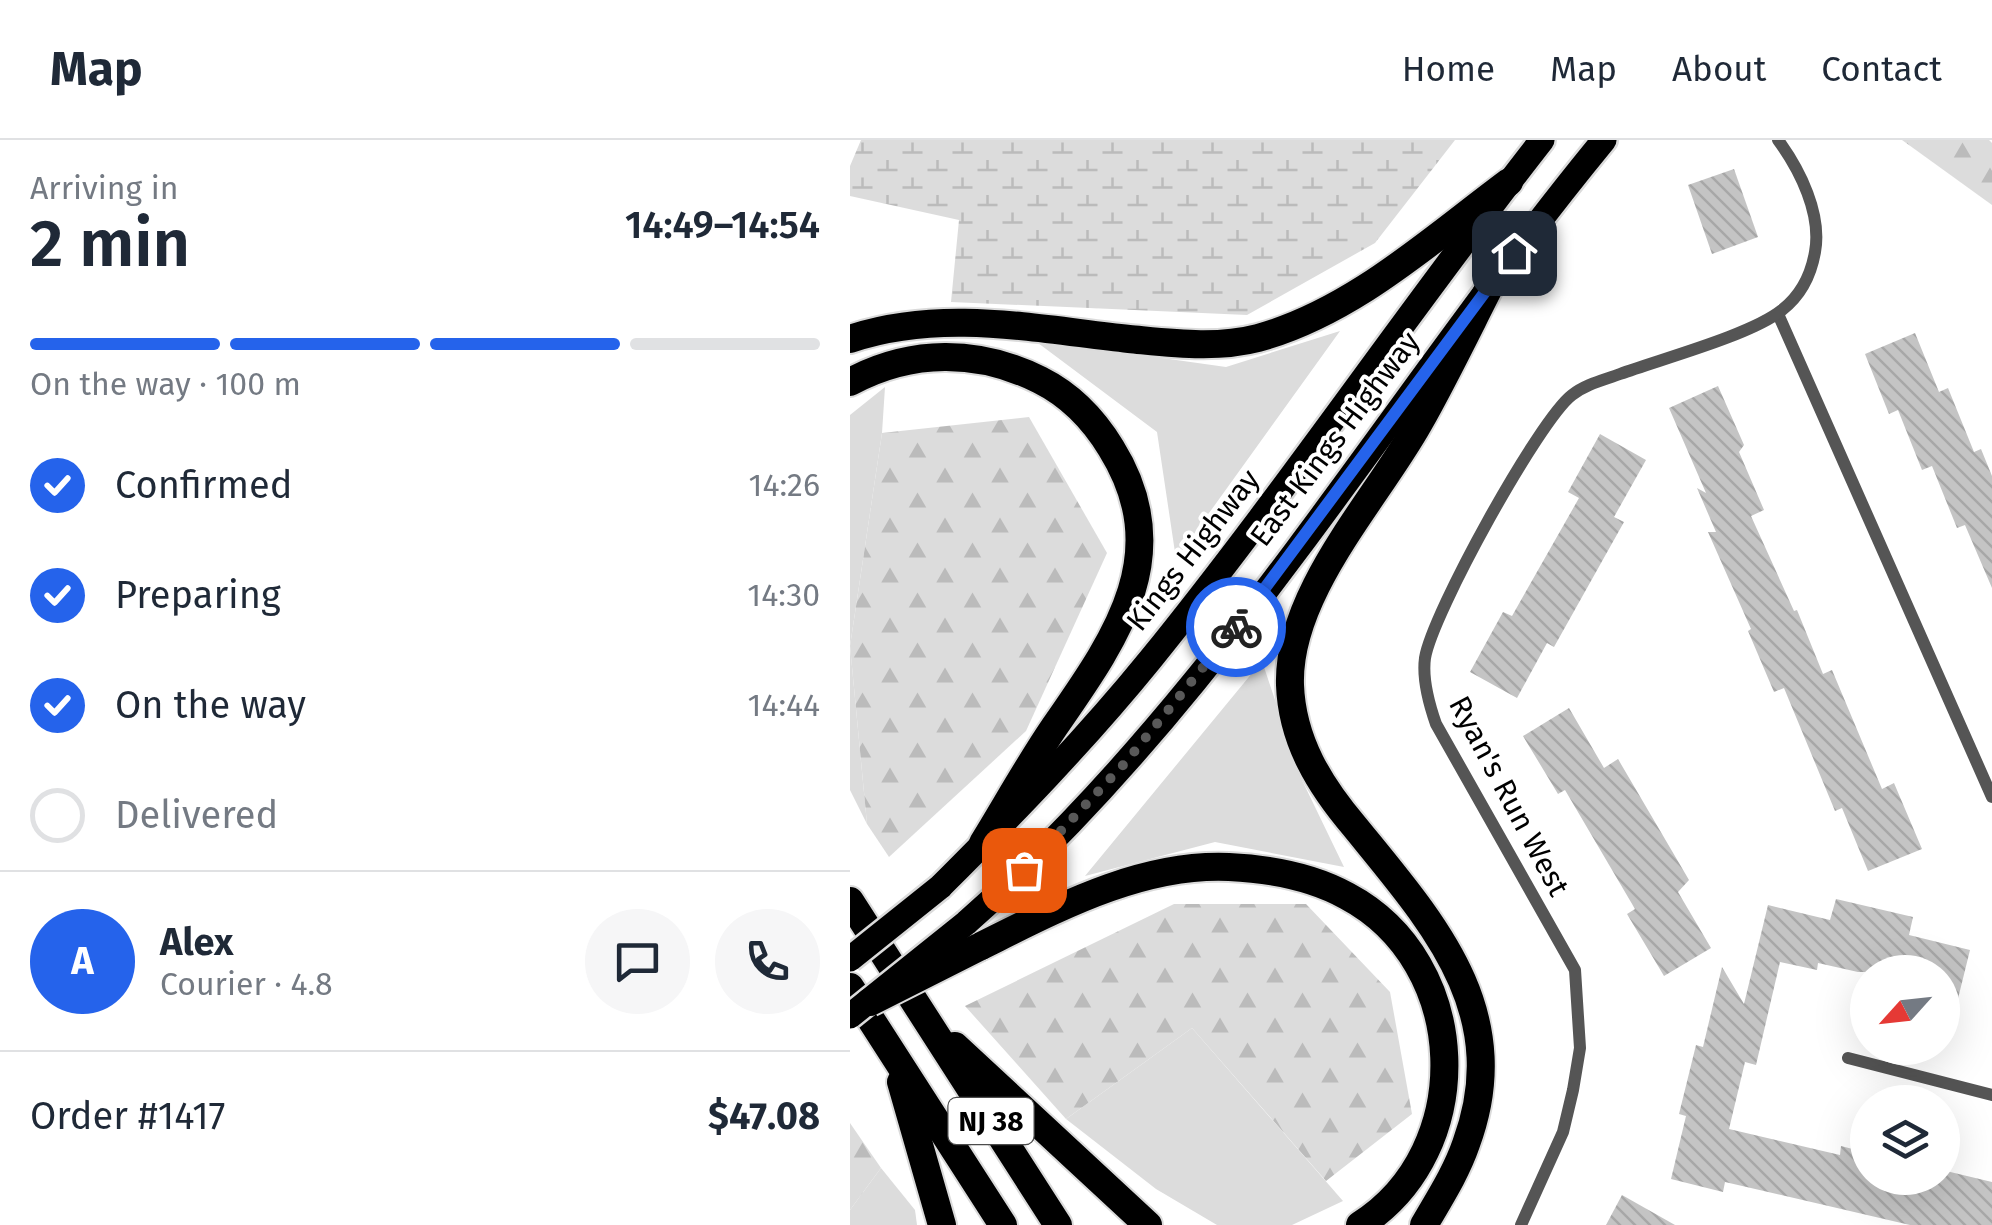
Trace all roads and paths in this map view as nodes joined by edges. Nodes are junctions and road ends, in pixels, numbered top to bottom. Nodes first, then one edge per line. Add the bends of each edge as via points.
1 (1542, 140) edge
2 (1604, 140) edge
3 (1778, 140) edge
4 (1509, 182) junction
5 (1492, 282) junction
6 (1778, 314) junction
7 (850, 339) edge
8 (850, 382) edge
9 (1992, 798) edge
10 (983, 844) junction
11 (850, 900) edge
12 (972, 936) junction
13 (850, 958) edge
14 (857, 1002) edge
15 (924, 1016) junction
16 (892, 1052) junction
17 (1848, 1058) dead end
18 (1992, 1095) edge
19 (942, 1225) edge
20 (1002, 1225) edge
21 (1058, 1225) edge
22 (1148, 1225) edge
23 (1360, 1225) edge
24 (1424, 1225) edge
25 (1521, 1225) edge

1 - 4 main road, Kings Highway
2 - 5 main road, East Kings Highway
3 - 6 lane, Ryan's Run West via 1798,170 1817,242 1804,284
4 - 7 highway via 1352,296 1257,338 1192,345 942,321
4 - 10 main road, Kings Highway via 1148,662
5 - 12 main road, East Kings Highway via 1166,714 1004,890
5 - 24 highway via 1418,425 1312,596 1292,653 1293,714 1316,774 1432,924 1476,1016 1481,1084 1475,1117
6 - 9 lane
6 - 25 lane, Ryan's Run West via 1587,386 1556,410 1451,589 1426,656 1436,724 1575,970 1580,1048 1573,1090 1563,1132
8 - 10 highway via 924,357 977,359 1025,373 1088,417 1132,494 1140,552 1125,612
10 - 13 main road, Kings Highway, bridge
11 - 15 highway, NJ 38
12 - 14 highway, bridge
12 - 23 highway via 1157,874 1224,866 1290,874 1348,896 1374,914 1425,978 1442,1028 1446,1082 1434,1134 1420,1160 1385,1206
14 - 16 highway, NJ 38
15 - 21 highway, NJ 38
15 - 22 highway
16 - 19 highway
16 - 20 highway, NJ 38
17 - 18 lane

